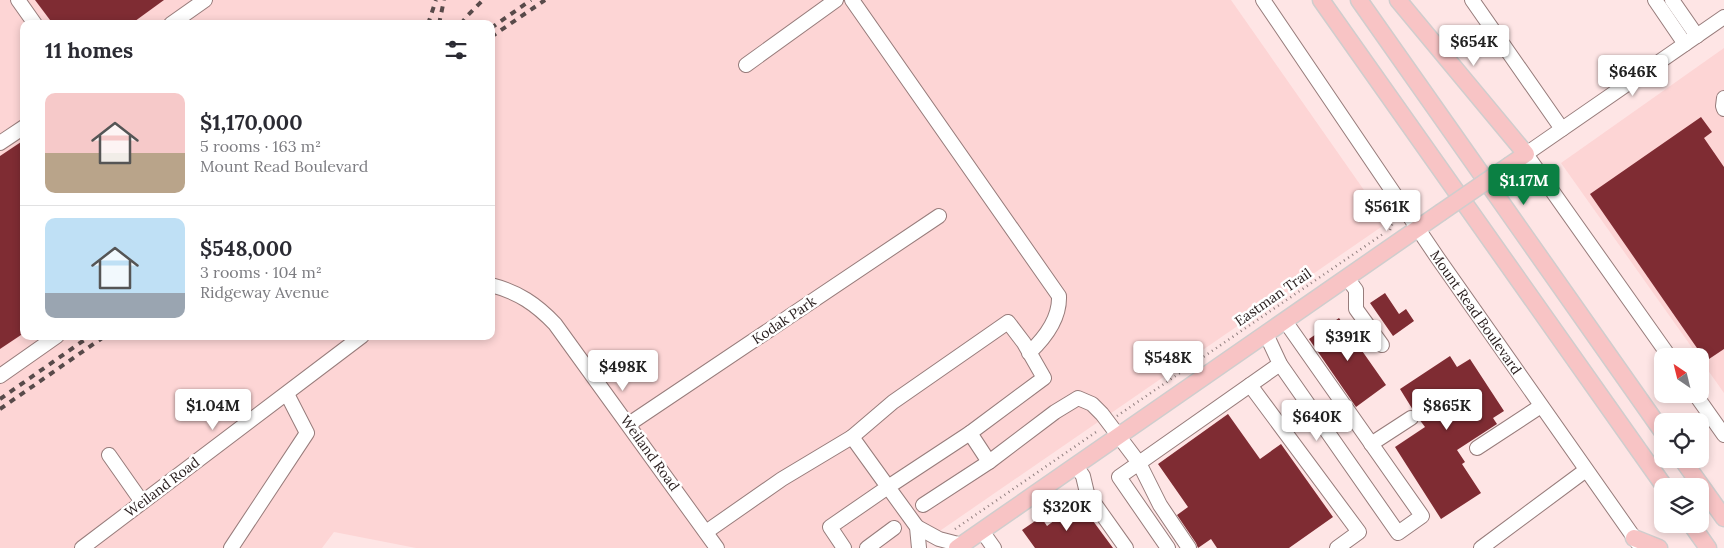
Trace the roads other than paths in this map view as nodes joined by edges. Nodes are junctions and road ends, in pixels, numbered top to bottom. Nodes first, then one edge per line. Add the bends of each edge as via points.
1 (18, 0) edge
2 (205, 0) edge
3 (836, 0) edge
4 (852, 0) edge
5 (1263, 0) edge
6 (1321, 0) edge
7 (1359, 0) edge
8 (1398, 0) edge
9 (1472, 0) edge
10 (1655, 0) edge
11 (1672, 0) edge
12 (1724, 17) edge
13 (32, 20) edge
14 (177, 20) edge
15 (1697, 36) junction
16 (1686, 44) junction
17 (746, 65) dead end
18 (1724, 98) edge
19 (1724, 109) edge
20 (1562, 128) junction
21 (20, 130) edge
22 (0, 143) edge
23 (1526, 154) junction
24 (939, 216) dead end
25 (1419, 229) junction
26 (1347, 278) junction
27 (495, 287) edge
28 (1284, 321) junction
29 (1266, 334) junction
30 (51, 340) edge
31 (357, 340) edge
32 (1382, 345) dead end
33 (1663, 348) edge
34 (1029, 353) junction
35 (1280, 364) junction
36 (0, 376) edge
37 (1250, 385) junction
38 (287, 394) junction
39 (1702, 403) edge
40 (1541, 406) junction
41 (1412, 418) dead end
42 (1654, 419) edge
43 (629, 424) junction
44 (970, 432) junction
45 (1724, 434) edge
46 (1118, 436) junction
47 (852, 437) junction
48 (1371, 444) junction
49 (1477, 448) dead end
50 (109, 454) dead end
51 (989, 462) junction
52 (1139, 463) junction
53 (1076, 466) junction
54 (1688, 468) edge
55 (1586, 470) junction
56 (1658, 478) edge
57 (888, 487) junction
58 (142, 502) junction
59 (923, 506) dead end
60 (1724, 518) edge
61 (894, 528) dead end
62 (916, 528) junction
63 (982, 531) junction
64 (706, 532) junction
65 (1697, 533) edge
66 (956, 542) edge
67 (1638, 543) edge
68 (82, 548) edge
69 (231, 548) edge
70 (718, 548) edge
71 (844, 548) edge
72 (867, 548) edge
73 (919, 548) edge
74 (994, 548) edge
75 (1126, 548) edge
76 (1168, 548) edge
77 (1189, 548) edge
78 (1337, 548) edge
79 (1481, 548) edge
80 (1659, 548) edge
81 (1708, 548) edge

1 - 13 street
2 - 14 street
3 - 17 street
4 - 34 street via 1058,296 1057,314 1050,328
5 - 25 street, Mount Read Boulevard
6 - 56 main road
7 - 42 main road
8 - 23 main road
9 - 20 street
10 - 16 street
11 - 15 street
12 - 15 street
15 - 16 street
16 - 20 street
18 - 19 street
20 - 23 street
21 - 22 street
23 - 25 main road, bridge
23 - 33 street
24 - 43 street, Kodak Park
25 - 26 main road
25 - 40 street, Mount Read Boulevard
26 - 28 main road
26 - 32 street via 1356,290 1356,309
27 - 43 street, Weiland Road via 539,307
28 - 29 main road
28 - 48 street
29 - 35 street
29 - 46 main road
30 - 36 street
31 - 38 street, Weiland Road
34 - 44 street via 1044,378
34 - 47 street via 1008,322 893,402
35 - 37 street
35 - 48 street via 1398,533 1422,516
37 - 52 street
37 - 78 street via 1360,532
38 - 58 street, Weiland Road
38 - 69 street via 307,433
39 - 45 street
40 - 49 street
40 - 55 street, Mount Read Boulevard
41 - 48 street
43 - 64 street, Weiland Road
44 - 51 street
44 - 57 street
46 - 51 street via 1092,404 1078,398
46 - 52 street
46 - 53 main road
47 - 57 street
47 - 64 street via 782,479
50 - 58 street
51 - 59 street
52 - 76 street via 1119,477
52 - 77 street via 1160,505
53 - 63 main road
53 - 75 street via 1083,476 1087,493
54 - 60 main road
55 - 67 street, Mount Read Boulevard
55 - 79 street
57 - 62 street
57 - 71 street via 830,527
58 - 68 street, Weiland Road
61 - 72 street
62 - 66 street
62 - 73 street
63 - 66 main road
63 - 74 street
64 - 70 street, Weiland Road
65 - 81 main road
67 - 80 main road

